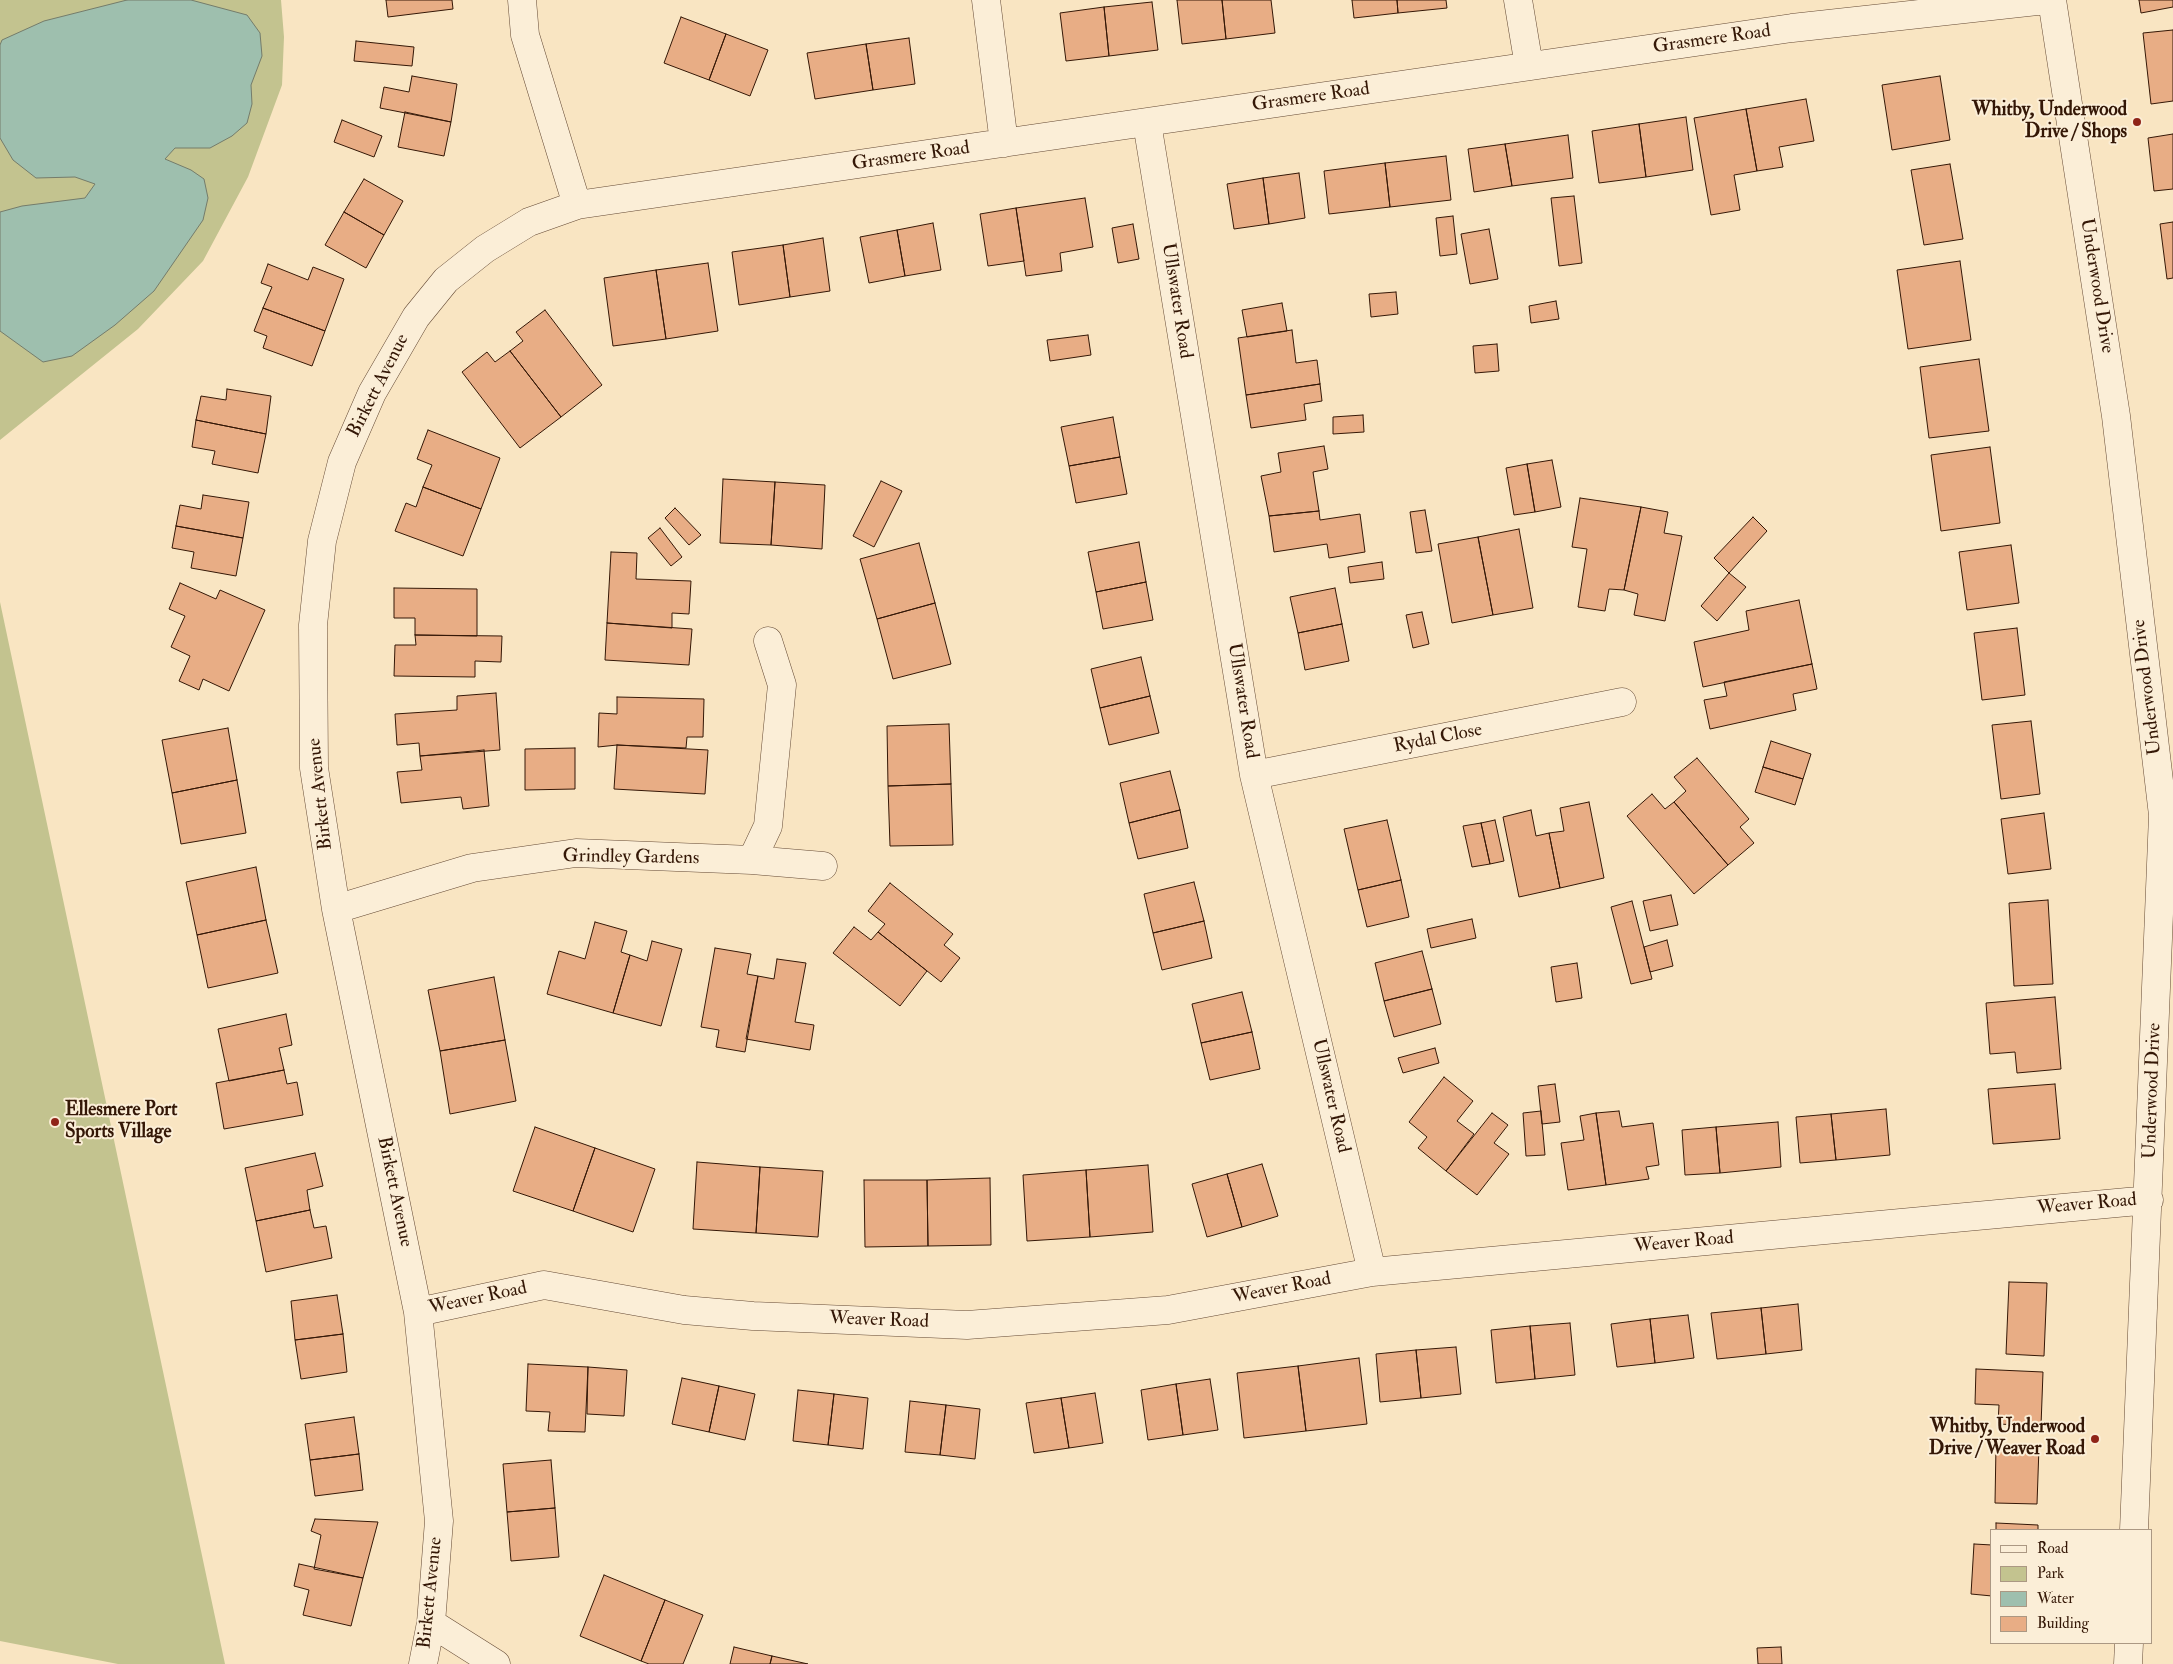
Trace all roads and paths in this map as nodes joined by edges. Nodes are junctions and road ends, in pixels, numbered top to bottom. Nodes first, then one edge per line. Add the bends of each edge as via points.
1 (522, 0) edge
2 (986, 0) edge
3 (1518, 0) edge
4 (2046, 0) edge
5 (2052, 0) edge
6 (1958, 4) edge
7 (1529, 66) junction
8 (1147, 122) junction
9 (1004, 144) junction
10 (577, 205) junction
11 (768, 641) dead end
12 (1622, 702) dead end
13 (1254, 775) junction
14 (2168, 815) edge
15 (752, 860) junction
16 (823, 866) dead end
17 (336, 909) junction
18 (2148, 1200) junction
19 (1372, 1272) junction
20 (418, 1312) junction
21 (2134, 1529) edge
22 (431, 1623) junction
23 (2129, 1644) edge
24 (423, 1664) edge
25 (496, 1664) edge
26 (2128, 1664) edge

1 - 10 street via 525,35
2 - 9 street
3 - 7 street
4 - 6 street, Grasmere Road
5 - 14 street, Underwood Drive via 2116,416
6 - 7 street, Grasmere Road
7 - 8 street, Grasmere Road
8 - 9 street, Grasmere Road
8 - 13 street, Ullswater Road
9 - 10 street, Grasmere Road
10 - 17 street, Birkett Avenue via 529,222 484,249 446,280 416,317 372,392 342,462 322,541 312,625 314,768
11 - 15 street via 782,685 768,826
12 - 13 street, Rydal Close
13 - 19 street, Ullswater Road
14 - 18 street, Underwood Drive
15 - 16 street, Grindley Gardens
15 - 17 street, Grindley Gardens via 576,853 472,868
17 - 20 street, Birkett Avenue
18 - 19 street, Weaver Road
18 - 21 street, Underwood Drive
19 - 20 street, Weaver Road via 1168,1310 967,1325 684,1310 544,1285
20 - 22 street, Birkett Avenue via 439,1521
22 - 24 street, Birkett Avenue
22 - 25 street
23 - 26 street

